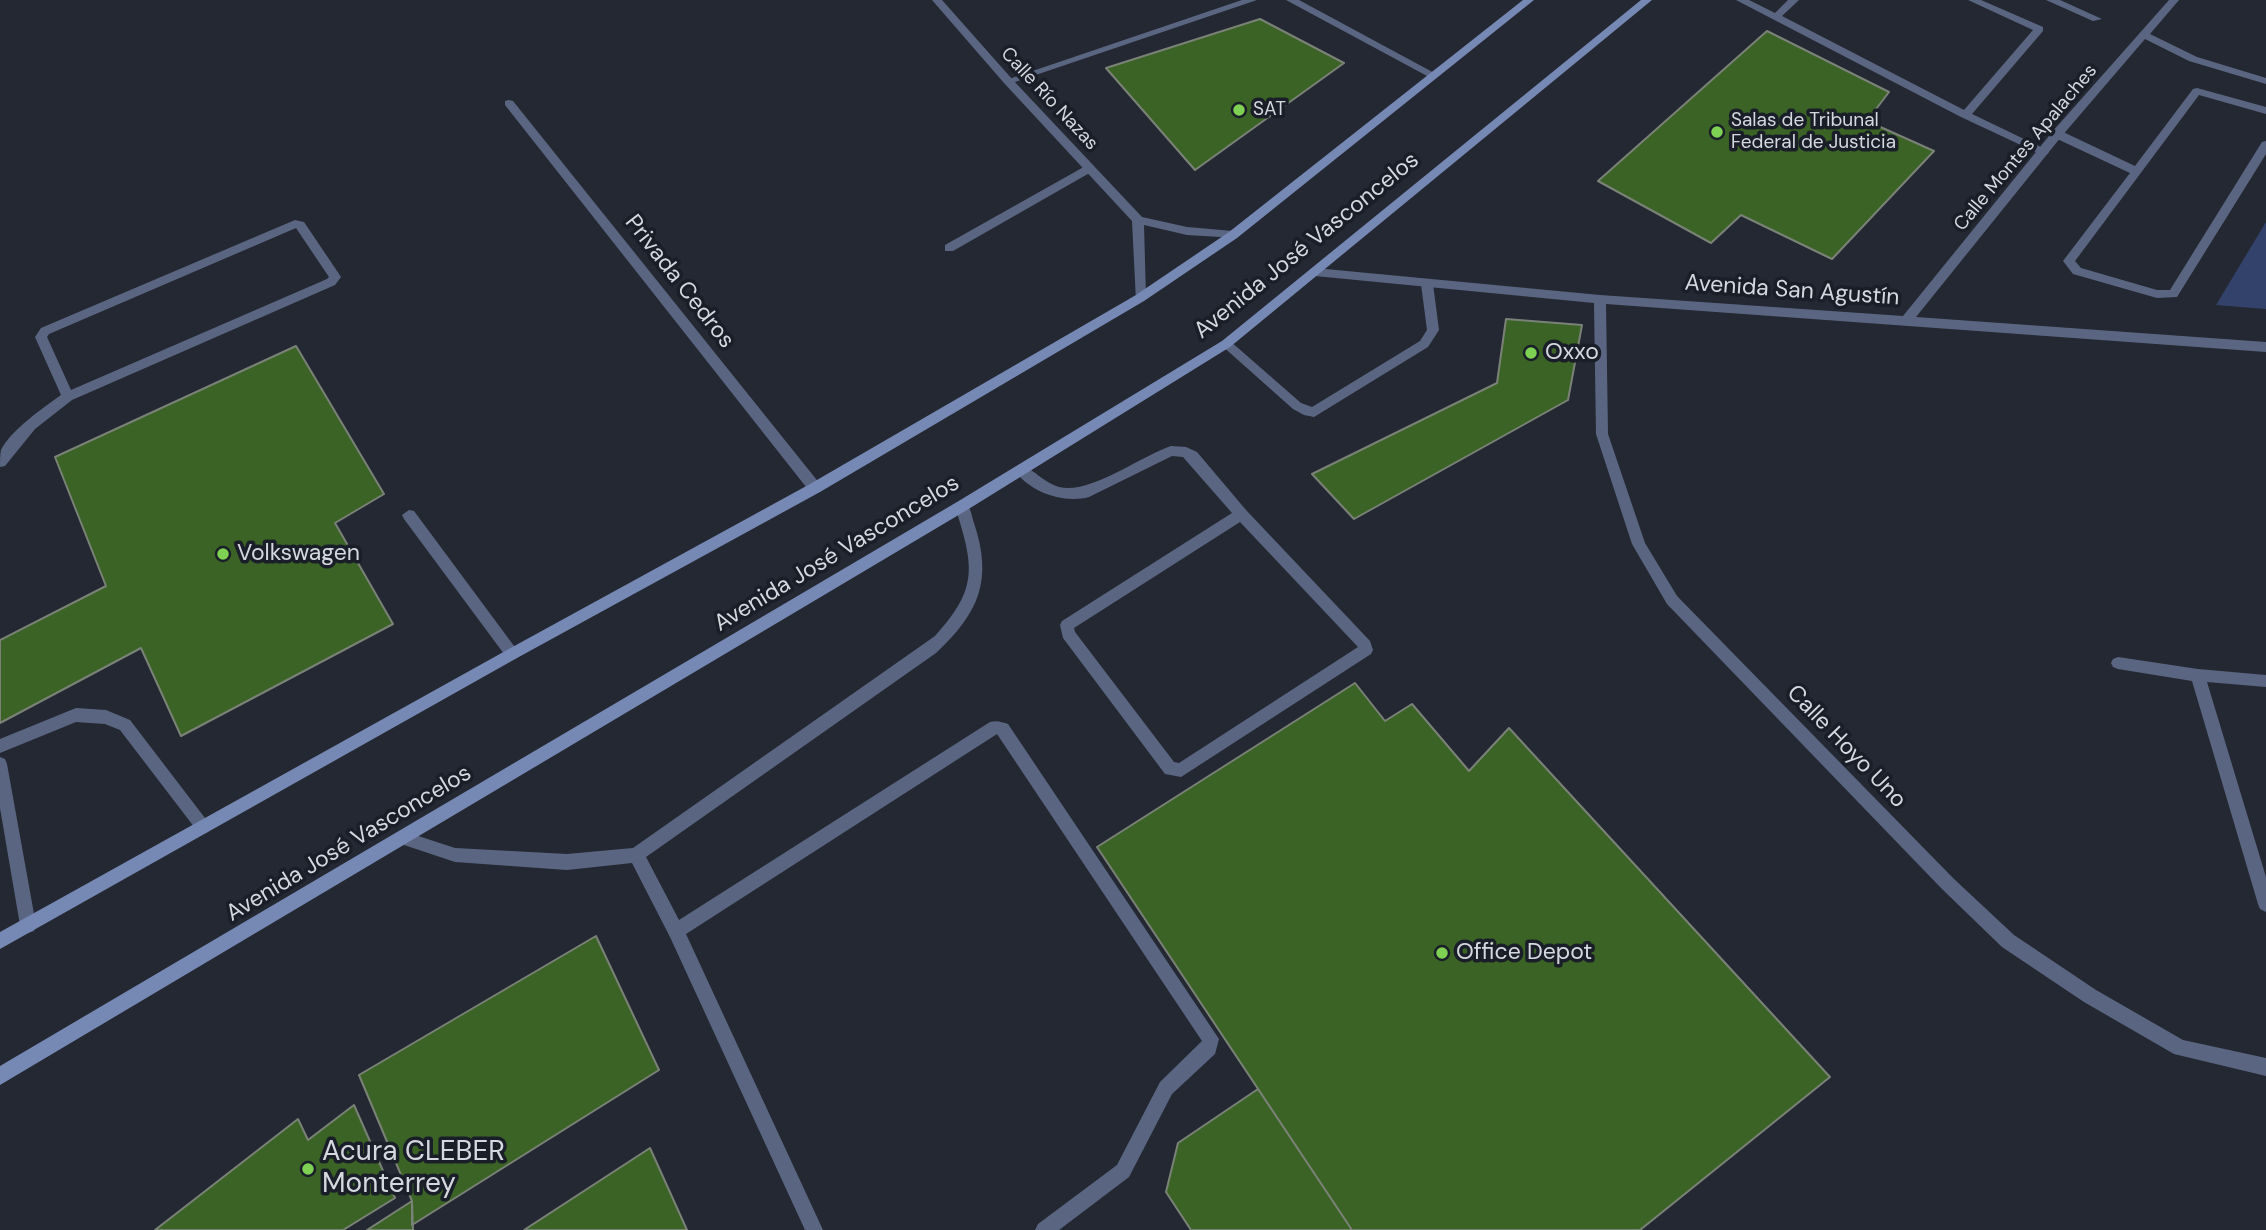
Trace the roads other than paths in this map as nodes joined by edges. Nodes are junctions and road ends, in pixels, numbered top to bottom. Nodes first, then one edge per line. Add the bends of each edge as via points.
1 (937, 0) edge
2 (1252, 0) edge
3 (1292, 0) edge
4 (1529, 0) edge
5 (1647, 0) edge
6 (1741, 0) edge
7 (1794, 0) edge
8 (1973, 0) edge
9 (2051, 0) edge
10 (2174, 0) edge
11 (1776, 17) junction
12 (2096, 19) dead end
13 (2145, 35) junction
14 (1433, 75) junction
15 (1008, 81) junction
16 (2266, 81) edge
17 (509, 103) dead end
18 (2266, 111) edge
19 (1965, 115) junction
20 (2057, 134) junction
21 (2266, 145) edge
22 (2044, 151) junction
23 (1089, 168) junction
24 (2136, 171) junction
25 (1138, 220) junction
26 (1233, 235) junction
27 (949, 248) dead end
28 (1315, 272) junction
29 (1427, 284) junction
30 (1140, 298) junction
31 (1600, 299) junction
32 (1907, 320) junction
33 (1226, 344) junction
34 (2266, 346) edge
35 (68, 397) junction
36 (0, 461) edge
37 (1021, 470) junction
38 (815, 488) junction
39 (962, 506) junction
40 (1241, 514) junction
41 (409, 515) dead end
42 (512, 654) junction
43 (2118, 663) dead end
44 (2198, 675) junction
45 (2266, 681) edge
46 (0, 746) edge
47 (0, 764) edge
48 (203, 827) junction
49 (403, 838) junction
50 (636, 855) junction
51 (2266, 904) edge
52 (28, 925) junction
53 (676, 931) junction
54 (0, 941) edge
55 (2266, 1068) edge
56 (0, 1076) edge
57 (814, 1230) edge
58 (1044, 1230) edge

1 - 15 street, Calle Río Nazas
2 - 15 street
3 - 14 street
4 - 14 main road
5 - 28 main road, Avenida José Vasconcelos
6 - 11 street
7 - 11 street
8 - 19 street via 2039,29
9 - 12 street
10 - 13 street, Calle Montes Apalaches
11 - 19 street
13 - 16 street via 2193,59
13 - 20 street, Calle Montes Apalaches
14 - 26 main road
15 - 23 street, Calle Río Nazas
17 - 38 street, Privada Cedros
18 - 24 street via 2197,91
19 - 22 street
20 - 22 street, Calle Montes Apalaches
20 - 24 street
21 - 24 street via 2173,294 2157,294 2070,265
22 - 32 street, Calle Montes Apalaches
23 - 25 street, Calle Río Nazas
23 - 27 street
25 - 26 street
25 - 30 street
26 - 30 main road
28 - 29 street, Avenida San Agustín
28 - 33 main road, Avenida José Vasconcelos
29 - 31 street, Avenida San Agustín
29 - 33 street via 1433,330 1424,344 1314,412 1297,406
30 - 38 main road
31 - 32 street, Avenida San Agustín
31 - 55 street, Calle Hoyo Uno via 1602,434 1639,544 1672,600 2008,941 2180,1048
32 - 34 street, Avenida San Agustín
33 - 37 main road, Avenida José Vasconcelos
35 - 35 street via 331,282 335,277 295,224 45,331 41,337
35 - 36 street via 36,418
37 - 39 main road, Avenida José Vasconcelos
37 - 40 street via 1047,490 1072,496 1179,450 1192,456
38 - 42 main road
39 - 49 main road, Avenida José Vasconcelos
39 - 50 street via 977,559 975,583 947,635
40 - 40 street via 1366,650 1181,770 1170,769 1068,634 1067,625
41 - 42 street
42 - 48 main road
43 - 44 street
44 - 45 street
44 - 51 street
46 - 48 street via 76,715 106,717 125,725
47 - 52 street
48 - 52 main road
49 - 50 street via 455,855 567,862
49 - 56 main road, Avenida José Vasconcelos
50 - 53 street
52 - 54 main road
53 - 57 street
53 - 58 street via 995,727 1003,729 1212,1040 1166,1088 1123,1171

